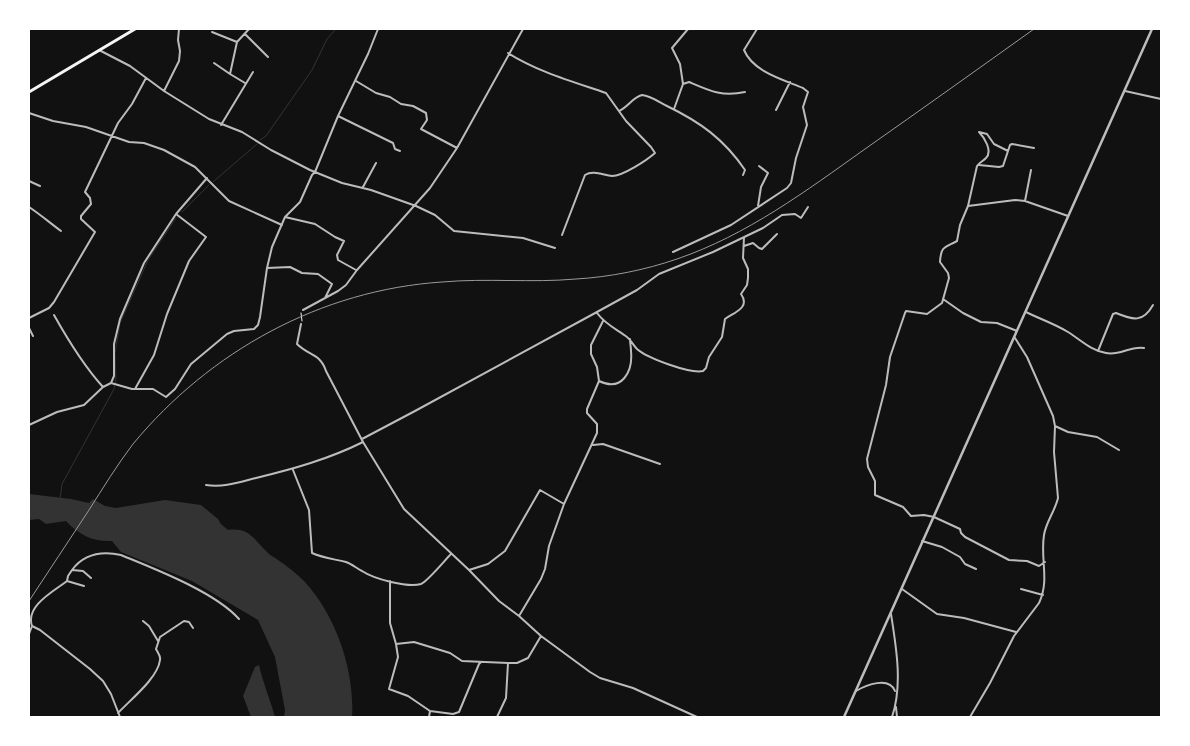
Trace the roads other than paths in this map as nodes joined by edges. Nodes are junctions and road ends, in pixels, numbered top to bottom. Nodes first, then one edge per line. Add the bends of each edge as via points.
1 (134, 29) edge
2 (179, 29) edge
3 (249, 29) edge
4 (378, 29) edge
5 (523, 29) edge
6 (688, 29) edge
7 (756, 29) edge
8 (1152, 29) edge
9 (212, 32) dead end
10 (245, 34) junction
11 (237, 42) junction
12 (99, 50) junction
13 (508, 53) junction
14 (268, 57) dead end
15 (214, 63) dead end
16 (253, 72) dead end
17 (230, 74) junction
18 (146, 78) junction
19 (355, 80) junction
20 (790, 82) junction
21 (245, 83) junction
22 (683, 84) junction
23 (164, 91) junction
24 (1124, 91) junction
25 (29, 92) edge
26 (744, 92) dead end
27 (1161, 99) edge
28 (674, 109) junction
29 (776, 110) dead end
30 (618, 112) junction
31 (29, 113) edge
32 (338, 116) junction
33 (221, 125) junction
34 (111, 136) junction
35 (457, 148) junction
36 (1034, 148) dead end
37 (1008, 150) junction
38 (400, 152) dead end
39 (376, 163) dead end
40 (759, 166) dead end
41 (977, 166) junction
42 (1031, 170) dead end
43 (315, 172) junction
44 (743, 176) dead end
45 (207, 178) junction
46 (29, 181) edge
47 (40, 186) dead end
48 (363, 187) junction
49 (1025, 201) junction
50 (416, 206) junction
51 (758, 206) junction
52 (968, 206) junction
53 (29, 207) edge
54 (808, 207) dead end
55 (176, 214) junction
56 (1068, 216) junction
57 (285, 217) junction
58 (282, 225) junction
59 (61, 231) dead end
60 (777, 234) dead end
61 (562, 235) dead end
62 (744, 237) junction
63 (744, 246) junction
64 (555, 248) dead end
65 (672, 252) dead end
66 (266, 268) junction
67 (357, 270) junction
68 (325, 298) junction
69 (943, 299) junction
70 (1153, 306) dead end
71 (303, 310) road end
72 (597, 312) junction
73 (1025, 312) junction
74 (54, 315) dead end
75 (29, 318) edge
76 (603, 322) junction
77 (301, 324) road end
78 (29, 328) edge
79 (1018, 331) junction
80 (33, 336) dead end
81 (1015, 337) junction
82 (630, 339) junction
83 (1144, 348) dead end
84 (1098, 351) junction
85 (599, 381) junction
86 (113, 384) junction
87 (103, 387) junction
88 (135, 389) junction
89 (29, 425) edge
90 (1055, 426) junction
91 (362, 440) junction
92 (593, 445) junction
93 (1119, 450) dead end
94 (660, 464) dead end
95 (293, 470) junction
96 (206, 486) dead end
97 (564, 504) junction
98 (934, 517) junction
99 (922, 541) junction
100 (451, 554) junction
101 (1045, 562) junction
102 (976, 569) dead end
103 (72, 570) junction
104 (469, 570) junction
105 (91, 578) dead end
106 (67, 581) junction
107 (390, 581) junction
108 (84, 586) dead end
109 (901, 588) junction
110 (1021, 589) dead end
111 (1043, 595) junction
112 (891, 611) junction
113 (519, 616) junction
114 (239, 619) dead end
115 (143, 621) dead end
116 (32, 626) junction
117 (193, 628) dead end
118 (1016, 632) junction
119 (29, 634) edge
120 (541, 636) junction
121 (158, 641) junction
122 (396, 644) junction
123 (482, 662) junction
124 (508, 663) junction
125 (856, 692) junction
126 (896, 694) junction
127 (896, 705) junction
128 (430, 711) junction
129 (118, 714) junction
130 (120, 717) edge
131 (429, 717) edge
132 (497, 717) edge
133 (697, 717) edge
134 (844, 717) edge
135 (892, 717) edge
136 (897, 717) edge
137 (970, 717) edge

1 - 12 main road
2 - 23 street via 179,61
3 - 10 street
4 - 19 street
5 - 13 street
6 - 22 street via 672,48 680,64
7 - 20 street via 744,50 745,54 762,70
8 - 24 street
9 - 11 street
10 - 11 street
10 - 14 street
11 - 17 street
12 - 18 street
12 - 25 main road
13 - 30 street via 606,93
13 - 35 street
15 - 17 street
16 - 21 street
17 - 21 street
18 - 23 street
18 - 34 street
19 - 32 street
19 - 35 street via 426,113 427,120 421,129
20 - 29 street
20 - 51 street via 808,92 803,107 807,125 790,184
21 - 33 street
22 - 26 street via 689,82 724,95
22 - 28 street
23 - 33 street
24 - 27 street
24 - 56 street
28 - 30 street via 642,94
28 - 44 street via 720,139 745,170
30 - 61 street via 655,153 615,176 590,172 585,175
31 - 34 street
32 - 38 street via 393,143
32 - 43 street
33 - 43 street via 242,132
34 - 45 street via 164,150 190,163
34 - 75 street via 84,192 91,204 81,216 95,232 54,302
35 - 50 street
36 - 37 street via 1012,144
37 - 41 street via 1003,166
37 - 41 street via 994,144 987,134 979,132 989,152
39 - 48 street
40 - 51 street via 768,173 761,187
41 - 52 street
42 - 49 street
43 - 48 street
43 - 57 street via 300,202
45 - 55 street
45 - 58 street via 229,201
46 - 47 street
48 - 50 street
49 - 52 street
49 - 56 street
50 - 64 street via 454,231 523,238
50 - 67 street
51 - 65 street via 731,225
52 - 69 street via 956,241 942,251 940,262 949,278
53 - 59 street
54 - 62 street via 801,218 795,214 782,215
55 - 86 street via 144,262 120,319 114,344
55 - 88 street via 206,237 189,261 154,355
56 - 73 street
57 - 58 street
57 - 67 street via 315,224 344,241 336,255 338,260
58 - 66 street
60 - 63 street via 762,249 753,243
62 - 63 street
62 - 72 street via 659,274
63 - 82 street via 748,278 741,294 744,305 725,320 722,337 703,371 695,372 651,357 636,348
66 - 68 street via 290,267 302,273 318,274 332,284
66 - 88 street via 260,317 254,329 227,334 190,364 175,389 166,397 153,389
67 - 68 street via 342,289
68 - 71 street
69 - 79 street via 981,322 997,323
69 - 98 street via 927,314 910,310 905,313 890,357 867,459 875,481 875,495 903,507 911,516
70 - 84 street via 1139,319 1114,314
72 - 76 street
72 - 91 street
73 - 79 street
73 - 84 street via 1068,332
74 - 87 street via 72,347
76 - 82 street
76 - 85 street via 590,345
77 - 91 street via 297,344 323,362
78 - 80 street
79 - 81 street
81 - 90 street via 1047,399
81 - 98 street
82 - 85 street via 630,360 625,377 616,384
83 - 84 street via 1132,347 1113,354
85 - 92 street via 587,410 598,427
86 - 87 street
86 - 88 street
87 - 89 street via 84,405 57,412
90 - 93 street via 1068,432 1097,437
90 - 101 street via 1058,498 1044,533
91 - 95 street via 345,451
91 - 100 street via 404,510
92 - 94 street via 603,444
92 - 97 street
95 - 96 street via 235,484
95 - 107 street via 310,516 312,553 353,564 362,571
97 - 104 street via 540,490 505,551 488,564
97 - 113 street via 549,546 545,569
98 - 99 street
98 - 101 street via 960,528 965,537 1009,560 1039,566
99 - 102 street via 942,547
99 - 109 street
100 - 104 street
100 - 107 street via 423,583 396,584
101 - 111 street
103 - 105 street via 83,571
103 - 106 street
103 - 114 street via 95,554 109,552 121,555 212,597
104 - 113 street via 499,601
106 - 108 street
106 - 116 street via 37,605 31,617
107 - 122 street via 390,623
109 - 112 street
109 - 118 street via 937,614
110 - 111 street
111 - 118 street
112 - 125 street
112 - 126 street via 896,646
113 - 120 street
115 - 121 street
116 - 119 street
116 - 129 street via 97,675 107,687
117 - 121 street via 184,621
118 - 137 street
120 - 124 street via 528,658
120 - 133 street via 600,678 633,688
121 - 129 street via 156,649 161,657 154,674
122 - 123 street via 414,642 462,661
122 - 128 street via 398,657 389,688
123 - 124 street
123 - 128 street via 459,712
124 - 132 street via 506,698
125 - 126 street via 870,684 881,683 889,684
125 - 134 street
126 - 127 street
127 - 135 street
127 - 136 street
128 - 131 street
129 - 130 street

